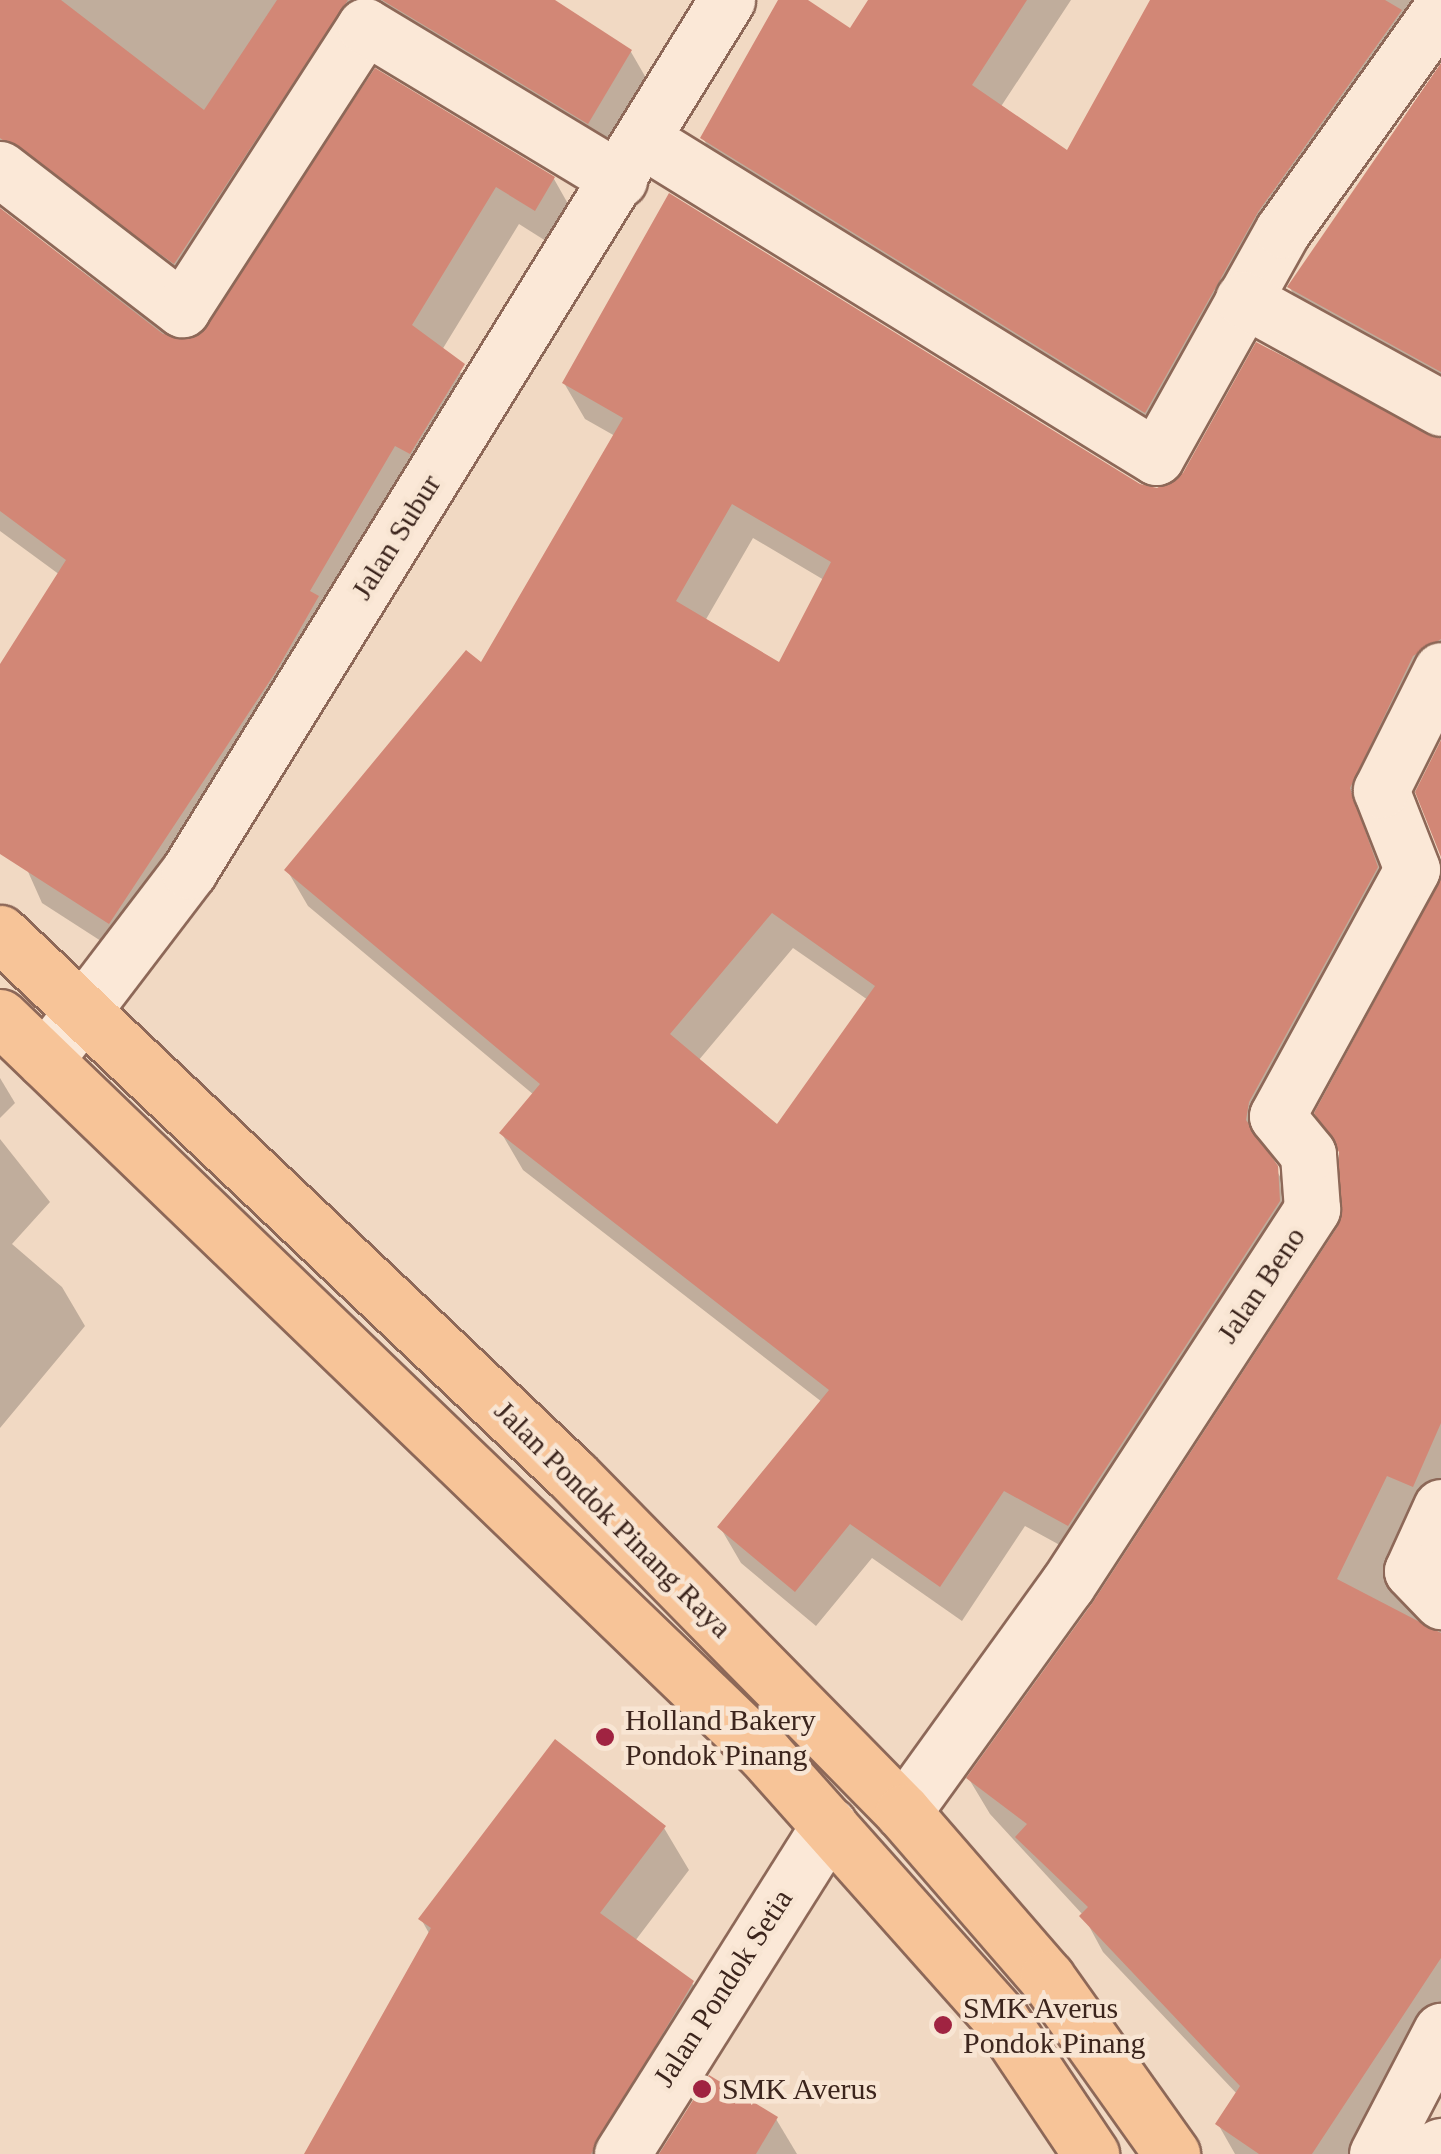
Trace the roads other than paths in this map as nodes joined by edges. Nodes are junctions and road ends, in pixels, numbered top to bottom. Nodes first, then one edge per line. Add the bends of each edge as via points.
1 (728, 0) edge
2 (1441, 8) edge
3 (631, 159) junction
4 (0, 169) edge
5 (1243, 299) junction
6 (1441, 408) edge
7 (1441, 670) edge
8 (0, 933) edge
9 (83, 1014) junction
10 (0, 1017) edge
11 (44, 1060) junction
12 (1441, 1508) edge
13 (1429, 1591) edge
14 (830, 1825) junction
15 (916, 1826) junction
16 (883, 1880) junction
17 (1441, 2031) edge
18 (1441, 2146) edge
19 (622, 2154) edge
20 (1091, 2154) edge
21 (1172, 2154) edge
22 (1377, 2154) edge
23 (1425, 2154) edge

1 - 3 street, Jalan Subur
2 - 5 street
3 - 4 street via 365,26 182,310
3 - 5 street via 1154,457
3 - 9 street, Jalan Subur via 189,871
5 - 6 street
7 - 15 street, Jalan Beno via 1381,790 1412,869 1277,1116 1308,1154 1312,1209
8 - 9 main road, Jalan Pondok Pinang Raya
9 - 11 street, Jalan Subur
9 - 15 main road, Jalan Pondok Pinang Raya via 558,1461
10 - 11 main road, Jalan Pondok Pinang Raya
11 - 14 main road, Jalan Pondok Pinang Raya
12 - 13 street via 1413,1562
14 - 16 main road, Jalan Pondok Pinang Raya
14 - 19 street, Jalan Pondok Setia
15 - 16 main road
15 - 21 main road, Jalan Pondok Pinang Raya via 1047,1978
16 - 20 main road, Jalan Pondok Pinang Raya via 1000,2018
17 - 22 street
18 - 23 street

